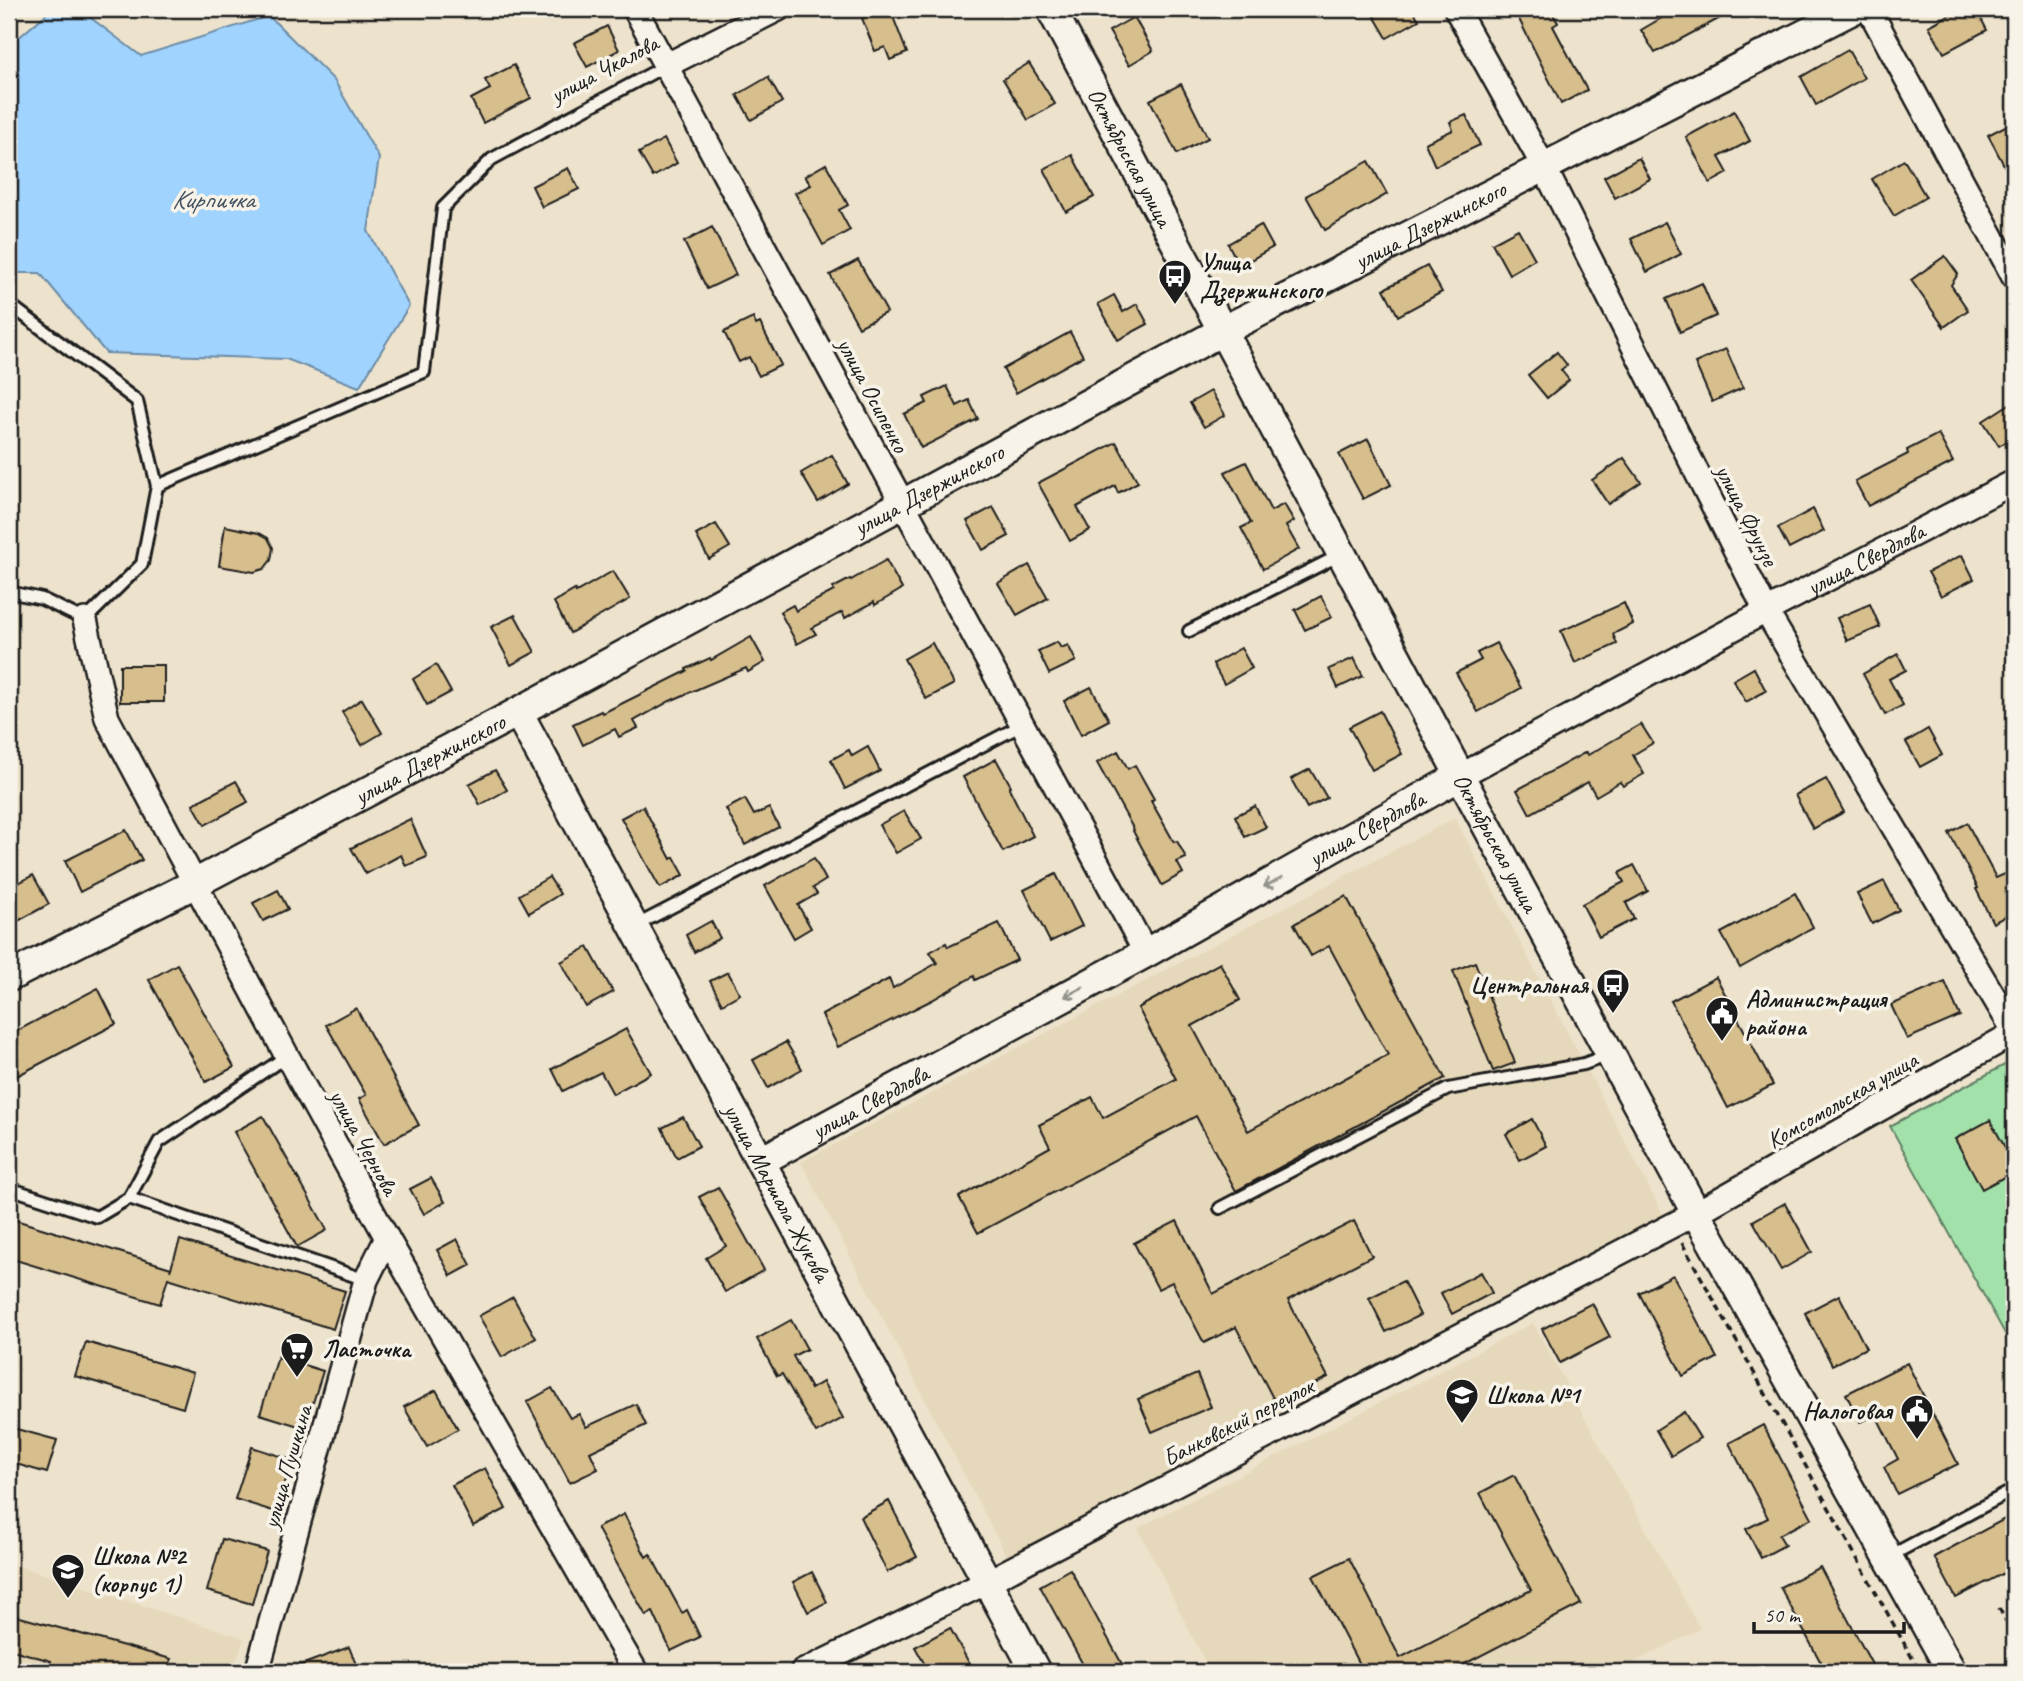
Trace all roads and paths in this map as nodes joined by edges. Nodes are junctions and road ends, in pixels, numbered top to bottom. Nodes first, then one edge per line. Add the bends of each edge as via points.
1 (635, 9) edge
2 (778, 9) edge
3 (1051, 9) edge
4 (1456, 9) edge
5 (1854, 9) edge
6 (1869, 9) edge
7 (666, 66) junction
8 (1544, 167) junction
9 (2014, 277) edge
10 (9, 304) edge
11 (1224, 330) junction
12 (2014, 482) edge
13 (157, 486) junction
14 (903, 504) junction
15 (1342, 554) junction
16 (9, 593) edge
17 (1766, 611) junction
18 (85, 620) junction
19 (1189, 631) dead end
20 (518, 712) junction
21 (1022, 725) junction
22 (1460, 776) junction
23 (194, 884) junction
24 (635, 926) junction
25 (1146, 953) junction
26 (9, 977) edge
27 (2014, 1032) edge
28 (1611, 1054) junction
29 (286, 1056) junction
30 (761, 1161) junction
31 (9, 1188) edge
32 (129, 1198) junction
33 (1220, 1208) dead end
34 (1684, 1219) junction
35 (387, 1238) junction
36 (366, 1280) junction
37 (2006, 1494) dead end
38 (1888, 1558) junction
39 (989, 1581) junction
40 (1999, 1608) dead end
41 (2014, 1636) edge
42 (257, 1672) edge
43 (636, 1672) edge
44 (802, 1672) edge
45 (1036, 1672) edge
46 (1920, 1672) edge
47 (1952, 1672) edge

1 - 7 street, улица Осипенко
2 - 7 street, улица Чкалова
3 - 11 street, Октябрьская улица
4 - 8 street, улица Фрунзе
5 - 8 street, улица Дзержинского
6 - 9 street
7 - 13 lane, улица Чкалова via 492,159 443,208 424,372
7 - 14 street, улица Осипенко
8 - 11 street, улица Дзержинского
8 - 17 street, улица Фрунзе
10 - 13 lane via 137,401
11 - 14 street, улица Дзержинского
11 - 15 street, Октябрьская улица
12 - 17 street, улица Свердлова
13 - 18 lane via 142,564
14 - 20 street, улица Дзержинского
14 - 21 street, улица Осипенко
15 - 19 lane
15 - 22 street, Октябрьская улица
16 - 18 lane via 41,599
17 - 22 street, улица Свердлова
17 - 27 street, улица Фрунзе
18 - 23 street, улица Чернова via 107,718
20 - 23 street, улица Дзержинского
20 - 24 street, улица Маршала Жукова
21 - 24 lane
21 - 25 street, улица Осипенко
22 -> 25 street, улица Свердлова
22 - 28 street, Октябрьская улица
23 - 26 street, улица Дзержинского
23 - 29 street, улица Чернова
24 - 30 street, улица Маршала Жукова
25 -> 30 street, улица Свердлова
27 - 34 street, Комсомольская улица
28 - 33 lane via 1584,1064 1448,1089
28 - 34 street, Октябрьская улица
29 - 32 lane via 159,1142
29 - 35 street, улица Чернова
30 - 39 street, улица Маршала Жукова
31 - 32 lane via 97,1217
32 - 36 lane
34 - 38 street, Октябрьская улица
34 - 39 street, Банковский переулок
34 - 46 path
35 - 36 street, улица Пушкина
35 - 43 street, улица Чернова
36 - 42 street, улица Пушкина
37 - 38 lane
38 - 47 street, Октябрьская улица
39 - 44 street, Банковский переулок
39 - 45 street, улица Маршала Жукова
40 - 41 path

